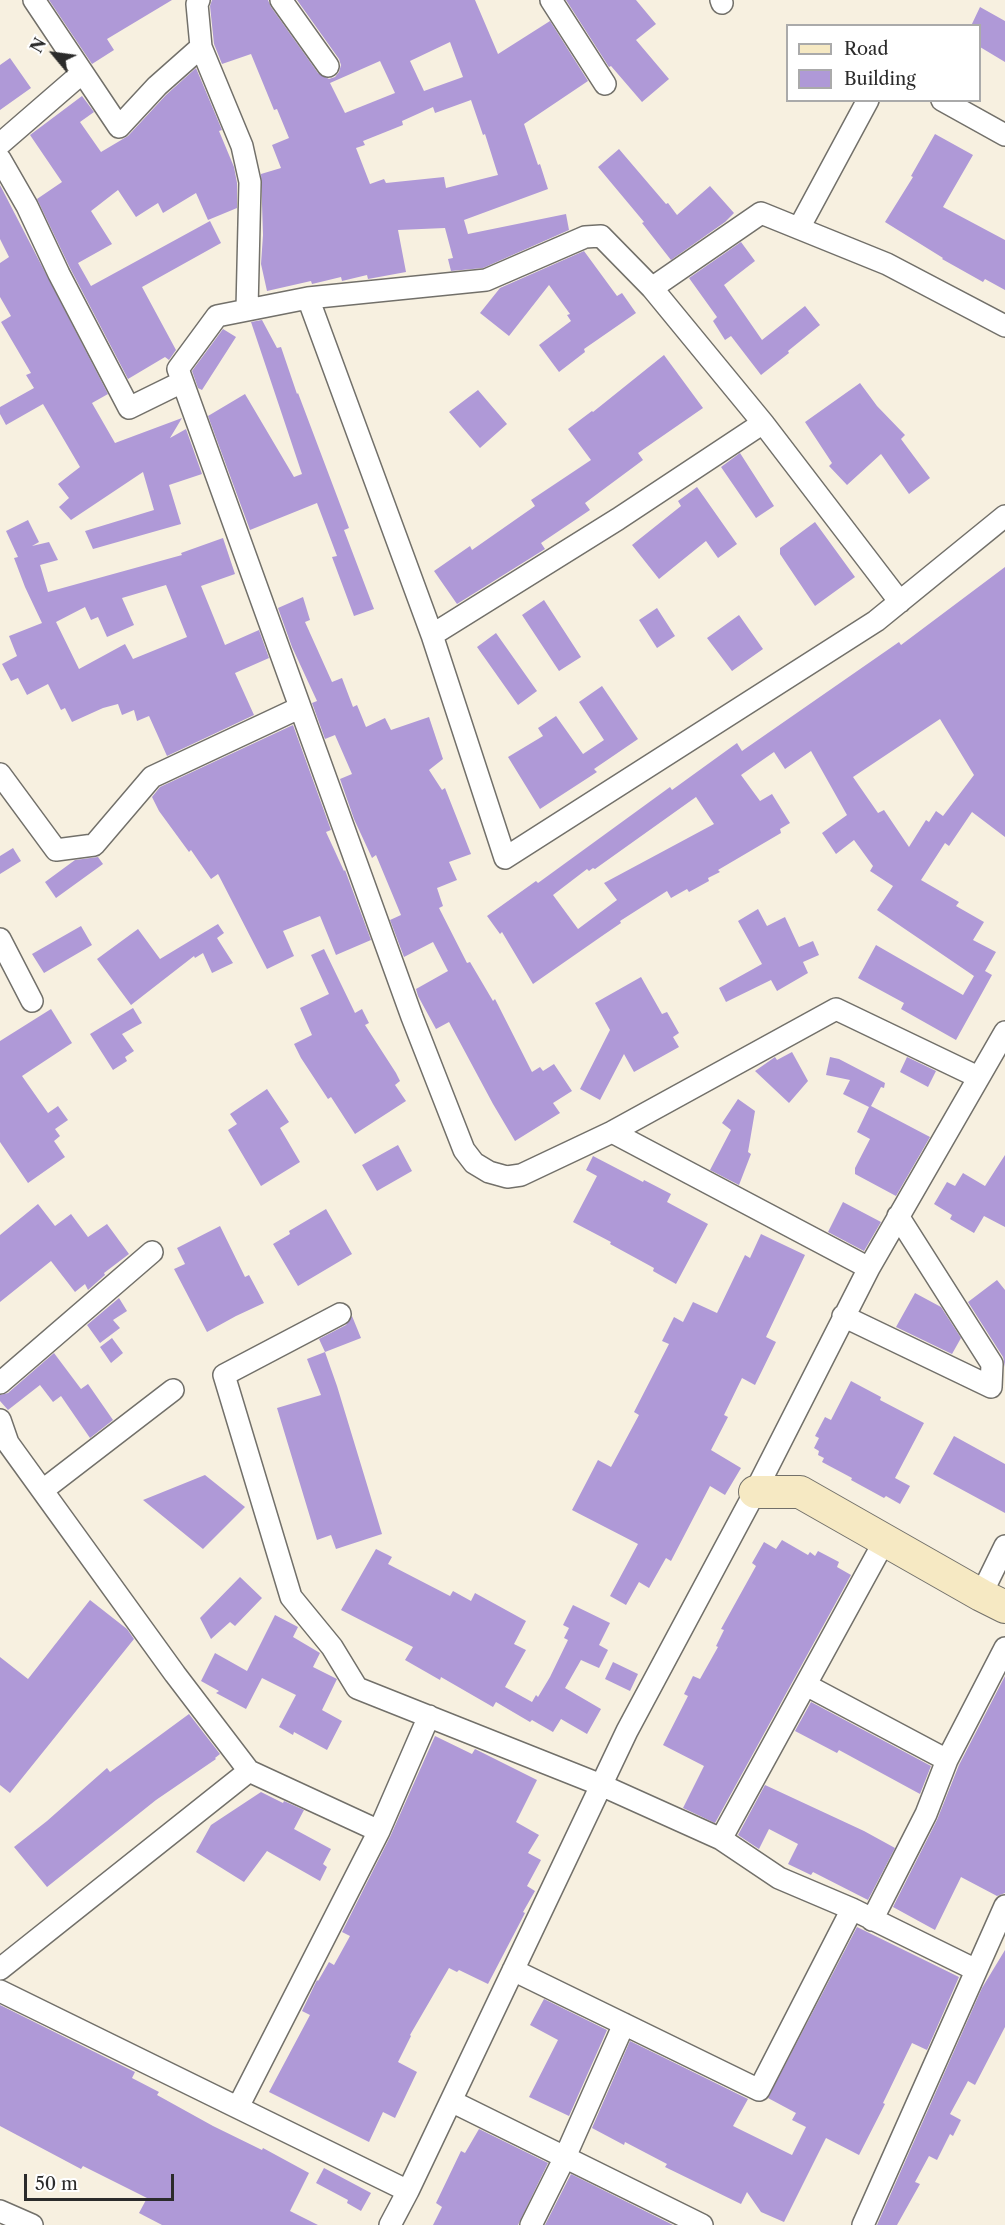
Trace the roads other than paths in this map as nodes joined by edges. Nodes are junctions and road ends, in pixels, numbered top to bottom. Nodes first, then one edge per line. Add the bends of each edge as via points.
1 (34, 0) edge
2 (199, 0) edge
3 (280, 0) edge
4 (551, 0) edge
5 (201, 47) junction
6 (328, 66) dead end
7 (82, 73) junction
8 (605, 84) dead end
9 (867, 102) edge
10 (946, 102) edge
11 (1005, 135) edge
12 (1, 144) edge
13 (799, 228) junction
14 (652, 288) junction
15 (308, 298) junction
16 (247, 309) junction
17 (1005, 326) edge
18 (182, 382) junction
19 (764, 423) junction
20 (1005, 516) edge
21 (900, 602) junction
22 (432, 635) junction
23 (299, 708) junction
24 (0, 774) edge
25 (0, 939) edge
26 (32, 1001) dead end
27 (1005, 1032) edge
28 (978, 1077) junction
29 (612, 1132) junction
30 (898, 1216) junction
31 (152, 1252) dead end
32 (869, 1268) junction
33 (340, 1314) dead end
34 (843, 1316) junction
35 (0, 1383) edge
36 (173, 1390) dead end
37 (0, 1420) edge
38 (4, 1448) edge
39 (43, 1490) junction
40 (755, 1492) junction
41 (885, 1540) junction
42 (1005, 1546) edge
43 (993, 1601) edge
44 (1005, 1648) edge
45 (806, 1684) junction
46 (429, 1716) junction
47 (947, 1760) junction
48 (249, 1771) junction
49 (601, 1785) junction
50 (379, 1832) junction
51 (721, 1839) junction
52 (1005, 1906) edge
53 (852, 1909) junction
54 (872, 1920) junction
55 (0, 1969) edge
56 (513, 1970) junction
57 (976, 1970) junction
58 (0, 1991) edge
59 (624, 2025) junction
60 (451, 2101) junction
61 (238, 2107) junction
62 (565, 2157) junction
63 (408, 2191) junction
64 (0, 2211) edge
65 (662, 2216) edge
66 (32, 2225) edge
67 (390, 2225) edge
68 (531, 2225) edge
69 (702, 2225) edge
70 (863, 2225) edge

1 - 7 street
2 - 5 street
3 - 6 street
4 - 8 street
5 - 7 street via 118,127
5 - 16 street via 242,146 250,182
7 - 12 street
9 - 13 street
10 - 11 street
12 - 18 street via 59,274 129,408
13 - 14 street via 761,213
13 - 17 street via 887,264
14 - 15 street via 601,236 585,237 486,280
14 - 19 street
15 - 16 street
15 - 22 street
16 - 18 street via 217,316 178,369
18 - 23 street
19 - 21 street
19 - 22 street
20 - 21 street
21 - 22 street via 505,858
23 - 24 street via 152,777 94,845 56,850
23 - 29 street via 464,1150 474,1163 507,1177 521,1175
25 - 26 street
27 - 28 street
28 - 29 street via 836,1009
28 - 30 street
29 - 32 street
30 - 32 street
30 - 34 street via 992,1364 991,1387
31 - 35 street
32 - 34 street
33 - 46 street via 224,1375 291,1597 332,1647 357,1688
34 - 40 street
36 - 39 street
37 - 38 street
38 - 39 street
39 - 48 street
40 - 41 street via 800,1492
40 - 49 street
41 - 43 street
41 - 45 street
42 - 43 street
44 - 47 street
45 - 47 street
45 - 51 street
46 - 49 street
46 - 50 street
47 - 54 street via 926,1814
48 - 50 street
48 - 55 street
49 - 51 street
49 - 56 street
50 - 61 street
51 - 53 street via 779,1878
52 - 57 street
53 - 54 street
53 - 59 street via 759,2090
54 - 57 street
56 - 59 street
56 - 60 street
57 - 70 street
58 - 61 street
59 - 62 street
60 - 62 street
60 - 63 street
61 - 63 street
62 - 65 street
62 - 68 street
63 - 67 street
64 - 66 street
65 - 69 street

